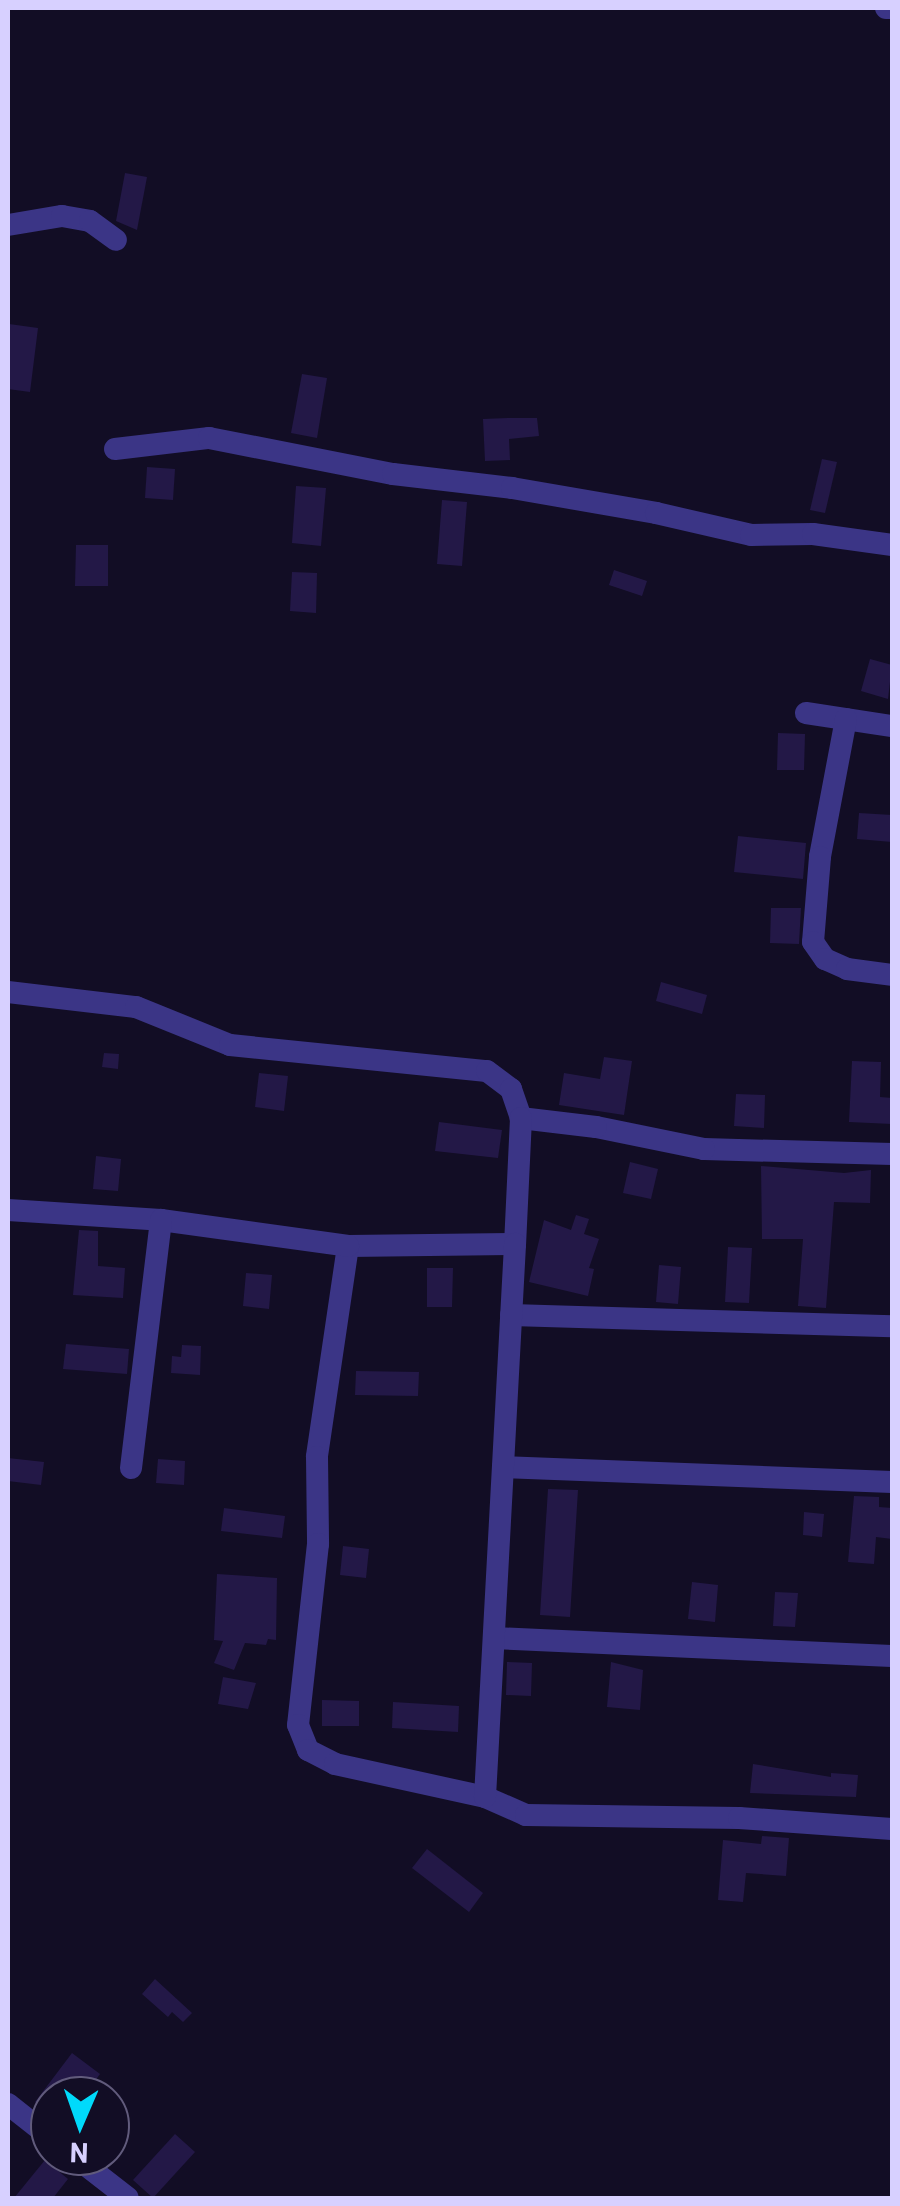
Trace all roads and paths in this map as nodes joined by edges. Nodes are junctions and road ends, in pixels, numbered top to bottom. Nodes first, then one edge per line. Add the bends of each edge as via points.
1 (8, 226) edge
2 (116, 240) dead end
3 (115, 449) dead end
4 (892, 545) edge
5 (806, 713) dead end
6 (846, 719) junction
7 (892, 726) edge
8 (892, 976) edge
9 (8, 992) edge
10 (521, 1118) junction
11 (892, 1154) edge
12 (8, 1210) edge
13 (161, 1220) junction
14 (515, 1244) junction
15 (348, 1246) junction
16 (511, 1314) junction
17 (892, 1326) edge
18 (503, 1466) junction
19 (131, 1468) dead end
20 (892, 1482) edge
21 (494, 1638) junction
22 (892, 1656) edge
23 (485, 1796) junction
24 (892, 1829) edge
25 (8, 2104) edge
26 (30, 2121) edge
27 (100, 2176) edge
28 (128, 2198) edge

1 - 2 street via 62,216 90,221
3 - 4 street via 209,438 392,474 620,506 752,535 813,534
5 - 6 street
6 - 7 street
6 - 8 street via 820,857 813,942 826,959 848,969
9 - 10 street via 136,1008 230,1045 486,1071 511,1089
10 - 11 street via 704,1149
10 - 14 street
12 - 13 street
13 - 15 street
13 - 19 street
14 - 15 street
14 - 16 street
15 - 23 street via 317,1457 318,1544 298,1725 308,1750 335,1764
16 - 17 street
16 - 18 street
18 - 20 street
18 - 21 street
21 - 22 street
21 - 23 street
23 - 24 street via 526,1815 739,1818
25 - 26 street
27 - 28 street

